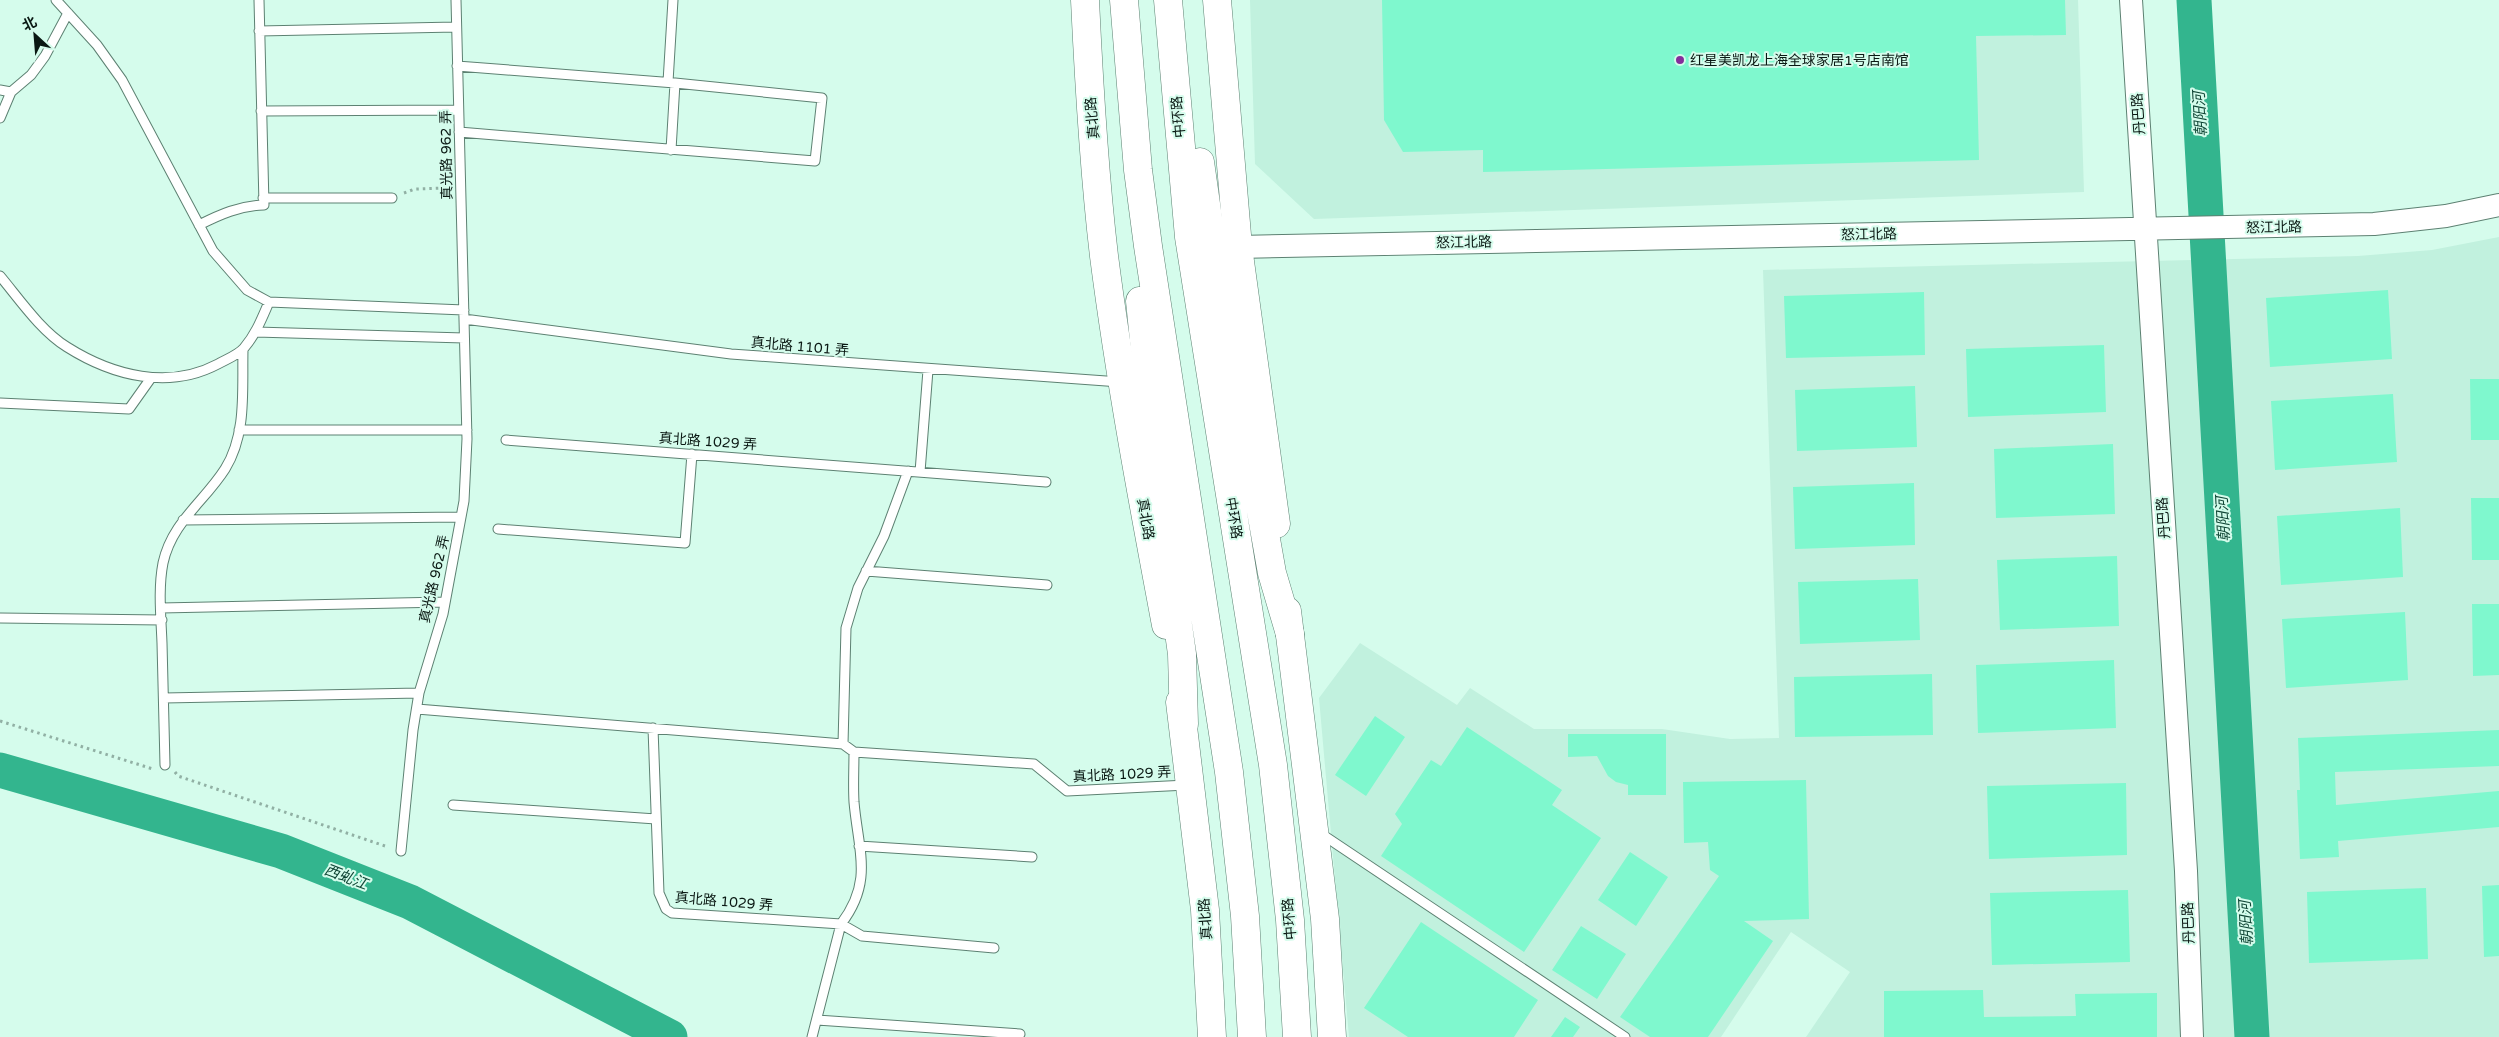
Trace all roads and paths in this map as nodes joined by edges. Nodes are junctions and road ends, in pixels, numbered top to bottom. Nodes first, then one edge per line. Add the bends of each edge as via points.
1 (56, 0) edge
2 (259, 0) edge
3 (456, 0) edge
4 (673, 0) edge
5 (1085, 0) edge
6 (1124, 0) edge
7 (1168, 0) edge
8 (1175, 0) edge
9 (1217, 0) edge
10 (2131, 0) edge
11 (68, 13) junction
12 (456, 27) junction
13 (259, 31) junction
14 (457, 66) junction
15 (671, 82) junction
16 (0, 90) edge
17 (11, 92) junction
18 (458, 110) junction
19 (261, 112) junction
20 (0, 118) edge
21 (459, 132) junction
22 (671, 150) junction
23 (1138, 170) junction
24 (460, 187) junction
25 (263, 198) junction
26 (392, 198) joint
27 (2499, 205) edge
28 (199, 225) junction
29 (2145, 228) junction
30 (1238, 247) junction
31 (0, 276) edge
32 (269, 302) junction
33 (464, 314) junction
34 (256, 332) junction
35 (464, 338) junction
36 (243, 350) junction
37 (928, 370) junction
38 (151, 378) junction
39 (1123, 383) junction
40 (0, 403) edge
41 (239, 430) junction
42 (467, 430) junction
43 (506, 440) dead end
44 (692, 454) junction
45 (908, 471) junction
46 (920, 472) junction
47 (1046, 482) dead end
48 (461, 517) junction
49 (182, 520) junction
50 (498, 528) dead end
51 (866, 571) junction
52 (1047, 585) dead end
53 (445, 602) junction
54 (162, 608) junction
55 (0, 618) edge
56 (162, 620) junction
57 (1290, 634) junction
58 (419, 693) junction
59 (164, 698) junction
60 (417, 709) junction
61 (0, 721) edge
62 (1184, 724) junction
63 (653, 728) junction
64 (843, 744) junction
65 (854, 752) junction
66 (165, 765) junction
67 (1190, 785) junction
68 (453, 805) dead end
69 (656, 819) junction
70 (1314, 829) junction
71 (859, 846) junction
72 (400, 851) joint
73 (1032, 857) dead end
74 (841, 924) junction
75 (994, 948) dead end
76 (817, 1020) junction
77 (1020, 1034) dead end
78 (812, 1037) edge
79 (1212, 1037) edge
80 (1252, 1037) edge
81 (1297, 1037) edge
82 (1332, 1037) edge
83 (1625, 1037) edge
84 (2192, 1037) edge

1 - 11 lane
2 - 13 lane
3 - 12 lane, 真光路 962 弄
4 - 15 lane
5 - 39 main road, 真北路 via 1104,256
6 - 23 main road
7 - 81 main road, 中环路 via 1189,237 1273,765 1290,920
8 - 57 main road via 1186,55 1222,309 1272,572
9 - 30 main road
10 - 29 street, 丹巴路
11 - 17 lane via 45,56
11 - 28 lane via 122,80
12 - 13 lane
12 - 14 lane, 真光路 962 弄
13 - 19 lane
14 - 15 lane
14 - 18 lane, 真光路 962 弄
15 - 22 lane
15 - 22 lane via 822,98 815,162
16 - 17 lane
17 - 20 lane
18 - 19 lane
18 - 21 lane, 真光路 962 弄
19 - 25 lane
21 - 22 lane
21 - 24 lane, 真光路 962 弄
23 - 62 main road via 1142,335 1182,654
23 - 80 main road via 1229,772 1245,916
24 - 26 path via 415,188
24 - 33 lane, 真光路 962 弄
25 - 26 lane
25 - 28 lane via 264,205 230,210
27 - 29 street, 怒江北路 via 2446,216 2374,224 2179,230
28 - 32 lane via 213,251 230,272 247,290
29 - 30 street, 怒江北路
29 - 84 street, 丹巴路 via 2186,871
30 - 57 main road
31 - 38 lane via 66,347 108,368
32 - 33 lane
32 - 34 lane
33 - 35 lane, 真光路 962 弄
33 - 37 lane, 真北路 1101 弄 via 477,320 675,348
34 - 35 lane
34 - 36 lane
35 - 42 lane, 真光路 962 弄
36 - 38 lane via 205,371 180,377
36 - 41 lane
37 - 39 lane, 真北路 1101 弄
37 - 46 lane
38 - 40 lane via 129,409
39 - 62 main road, 真北路
41 - 42 lane
41 - 49 lane via 226,468
42 - 48 lane, 真光路 962 弄
43 - 44 lane, 真北路 1029 弄
44 - 45 lane, 真北路 1029 弄
44 - 50 lane via 685,543
45 - 46 lane, 真北路 1029 弄
45 - 51 lane via 884,536
46 - 47 lane, 真北路 1029 弄
48 - 49 lane
48 - 53 lane, 真光路 962 弄
49 - 54 lane via 163,563
51 - 52 lane
51 - 64 lane via 846,628
53 - 54 lane
53 - 58 lane, 真光路 962 弄
54 - 56 lane
55 - 56 lane
56 - 59 lane
57 - 70 main road
58 - 59 lane
58 - 60 lane, 真光路 962 弄
59 - 66 lane
60 - 63 lane
60 - 72 lane, 真光路 962 弄
61 - 66 path via 153,769
62 - 67 main road, 真北路
63 - 64 lane
63 - 69 lane, 真北路 1029 弄
64 - 65 lane
65 - 67 lane, 真北路 1029 弄 via 1034,764 1067,791
65 - 71 lane
66 - 72 path via 178,776
67 - 79 main road, 真北路 via 1205,910
68 - 69 lane
69 - 74 lane, 真北路 1029 弄 via 659,893 666,909 672,913
70 - 82 main road via 1325,919
70 - 83 lane
71 - 73 lane
71 - 74 lane via 862,874 858,896
74 - 75 lane via 862,936
74 - 76 lane
76 - 77 lane
76 - 78 lane

